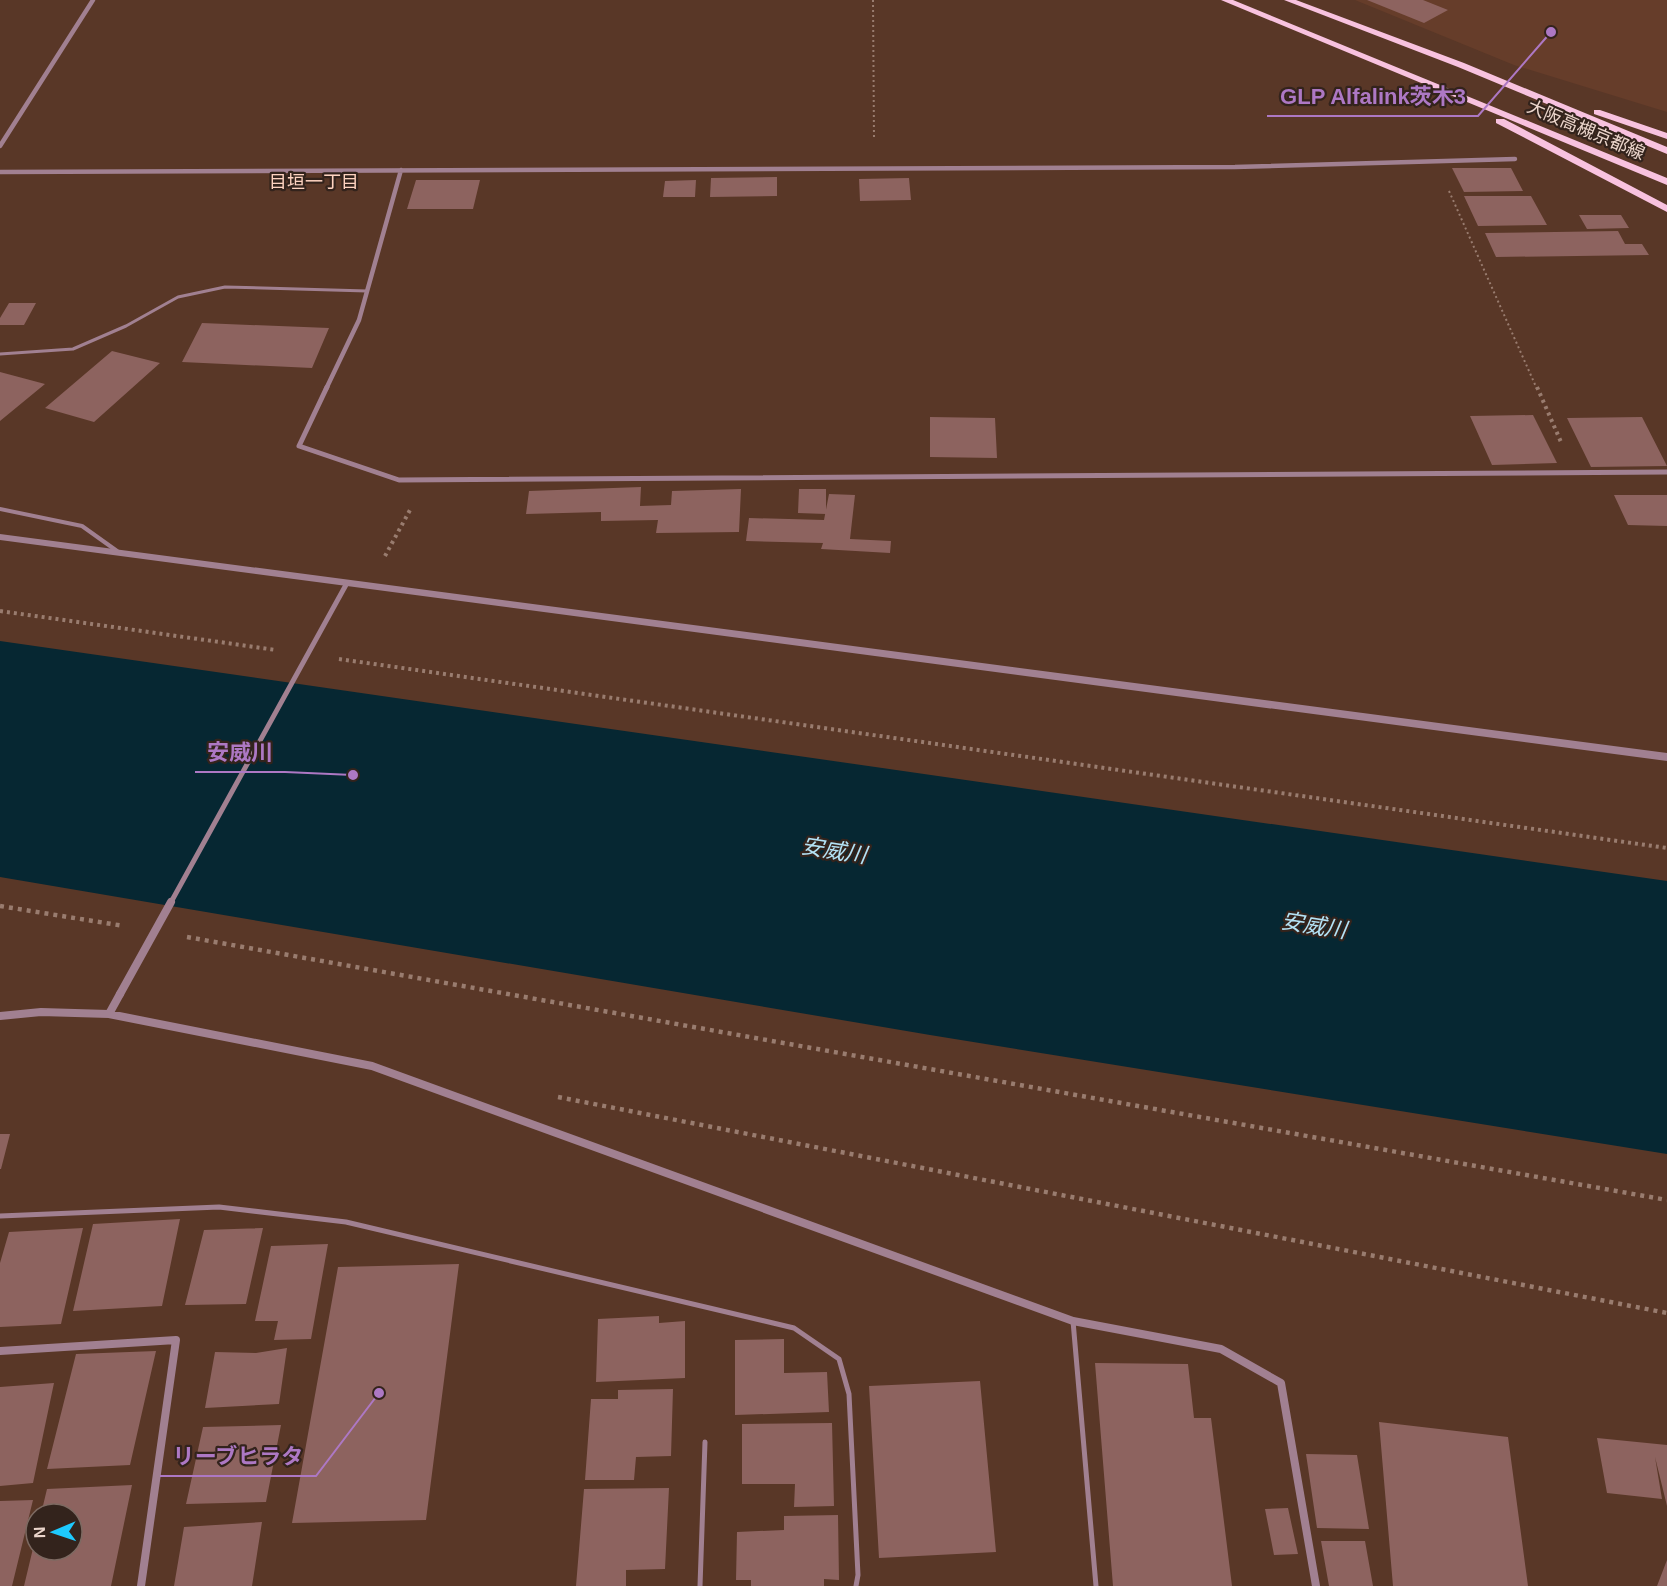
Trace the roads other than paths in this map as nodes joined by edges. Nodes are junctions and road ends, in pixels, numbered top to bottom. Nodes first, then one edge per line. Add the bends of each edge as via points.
1 (93, 0) edge
2 (1225, 0) edge
3 (1288, 0) edge
4 (1461, 65) junction
5 (1411, 75) junction
6 (1667, 136) edge
7 (0, 146) edge
8 (1667, 151) edge
9 (1515, 159) dead end
10 (401, 170) junction
11 (0, 172) edge
12 (1667, 182) edge
13 (1667, 209) edge
14 (367, 291) junction
15 (0, 354) edge
16 (1667, 472) edge
17 (0, 509) edge
18 (0, 537) edge
19 (120, 553) junction
20 (347, 583) junction
21 (1667, 757) edge
22 (109, 1014) junction
23 (0, 1016) edge
24 (0, 1216) edge
25 (1074, 1321) junction
26 (0, 1351) edge
27 (705, 1442) dead end
28 (141, 1586) edge
29 (700, 1586) edge
30 (856, 1586) edge
31 (1096, 1586) edge
32 (1316, 1586) edge

1 - 7 street
2 - 5 main road, 大阪高槻京都線
3 - 4 main road, 大阪高槻京都線
4 - 6 main road
4 - 8 main road, 大阪高槻京都線
5 - 12 main road, 大阪高槻京都線
5 - 13 main road
9 - 10 street via 1235,167
10 - 11 street
10 - 14 street
14 - 15 lane via 225,287 178,297 73,349
14 - 16 street via 359,320 299,446 399,480
17 - 19 lane via 82,526
18 - 19 street
19 - 20 street
20 - 21 street
20 - 22 street, bridge
22 - 23 street via 41,1012
22 - 25 street via 372,1066
24 - 30 lane via 219,1207 346,1222 794,1328 839,1359 849,1394
25 - 31 lane
25 - 32 street via 1221,1349 1281,1383
26 - 28 street via 176,1340
27 - 29 lane

